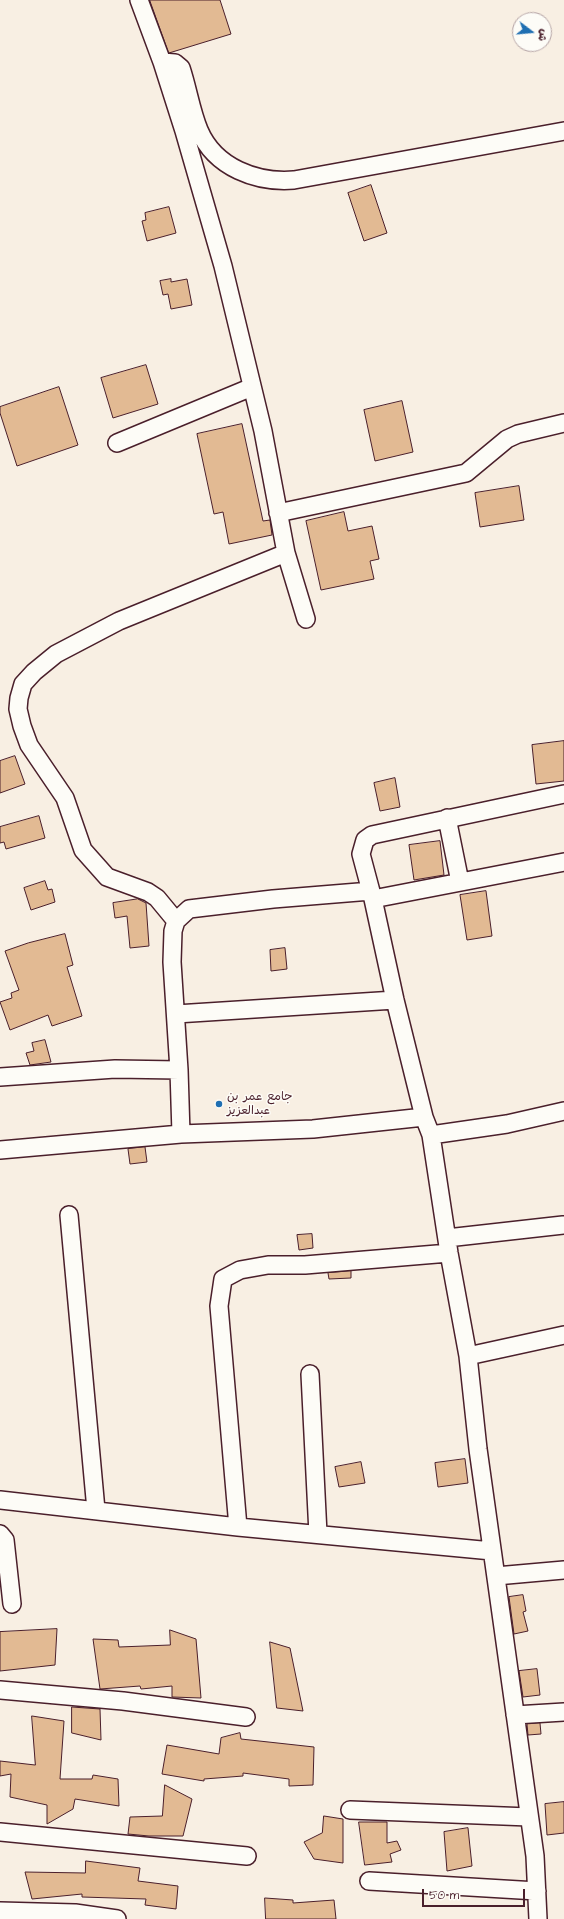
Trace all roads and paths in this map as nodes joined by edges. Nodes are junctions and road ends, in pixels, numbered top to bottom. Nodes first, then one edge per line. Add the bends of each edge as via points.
1 (139, 0) edge
2 (162, 62) junction
3 (564, 131) edge
4 (252, 387) junction
5 (564, 423) edge
6 (117, 443) dead end
7 (278, 513) junction
8 (286, 553) junction
9 (306, 619) dead end
10 (564, 794) edge
11 (447, 818) junction
12 (564, 862) edge
13 (460, 882) junction
14 (372, 895) junction
15 (176, 921) junction
16 (394, 1000) junction
17 (176, 1014) junction
18 (179, 1070) junction
19 (0, 1077) edge
20 (564, 1111) edge
21 (424, 1117) junction
22 (180, 1134) junction
23 (431, 1135) junction
24 (0, 1150) edge
25 (69, 1214) dead end
26 (563, 1225) edge
27 (448, 1246) junction
28 (564, 1335) edge
29 (468, 1356) junction
30 (310, 1374) dead end
31 (0, 1500) edge
32 (96, 1510) junction
33 (238, 1527) junction
34 (0, 1534) edge
35 (318, 1534) junction
36 (492, 1551) junction
37 (564, 1570) edge
38 (496, 1576) junction
39 (12, 1604) dead end
40 (0, 1690) edge
41 (564, 1712) edge
42 (515, 1715) junction
43 (246, 1716) dead end
44 (350, 1810) dead end
45 (529, 1817) junction
46 (0, 1832) edge
47 (248, 1856) dead end
48 (369, 1881) dead end
49 (537, 1891) junction
50 (0, 1911) edge
51 (115, 1919) edge
52 (538, 1919) edge

1 - 2 street
2 - 3 street via 175,62 181,68 200,132 214,152 233,168 250,176 269,180 294,180
2 - 4 street via 223,266
4 - 6 street
4 - 7 street
5 - 7 street via 507,439 466,473
7 - 8 street
8 - 9 street
8 - 15 street via 120,621 56,654 23,684 18,709 22,726 30,745 65,798 83,850 107,877 158,898
10 - 11 street
11 - 13 street
11 - 14 street via 372,835 365,840 361,854
12 - 13 street
13 - 14 street
14 - 15 street via 189,909
14 - 16 street
15 - 17 street via 172,931 172,954
16 - 17 street
16 - 21 street
17 - 18 street
18 - 19 street via 115,1069
18 - 22 street
20 - 23 street via 507,1124
21 - 22 street via 313,1129
21 - 23 street
22 - 24 street
23 - 27 street
25 - 32 street
26 - 27 street
27 - 29 street
27 - 33 street via 305,1265 268,1264 240,1270 224,1279 219,1306
28 - 29 street
29 - 36 street
30 - 35 street
31 - 32 street
32 - 33 street
33 - 35 street
34 - 39 street via 5,1540
35 - 36 street
36 - 38 street
37 - 38 street
38 - 42 street
40 - 43 street
41 - 42 street
42 - 45 street
44 - 45 street
45 - 49 street
46 - 47 street
48 - 49 street
49 - 52 street
50 - 51 street via 75,1913

